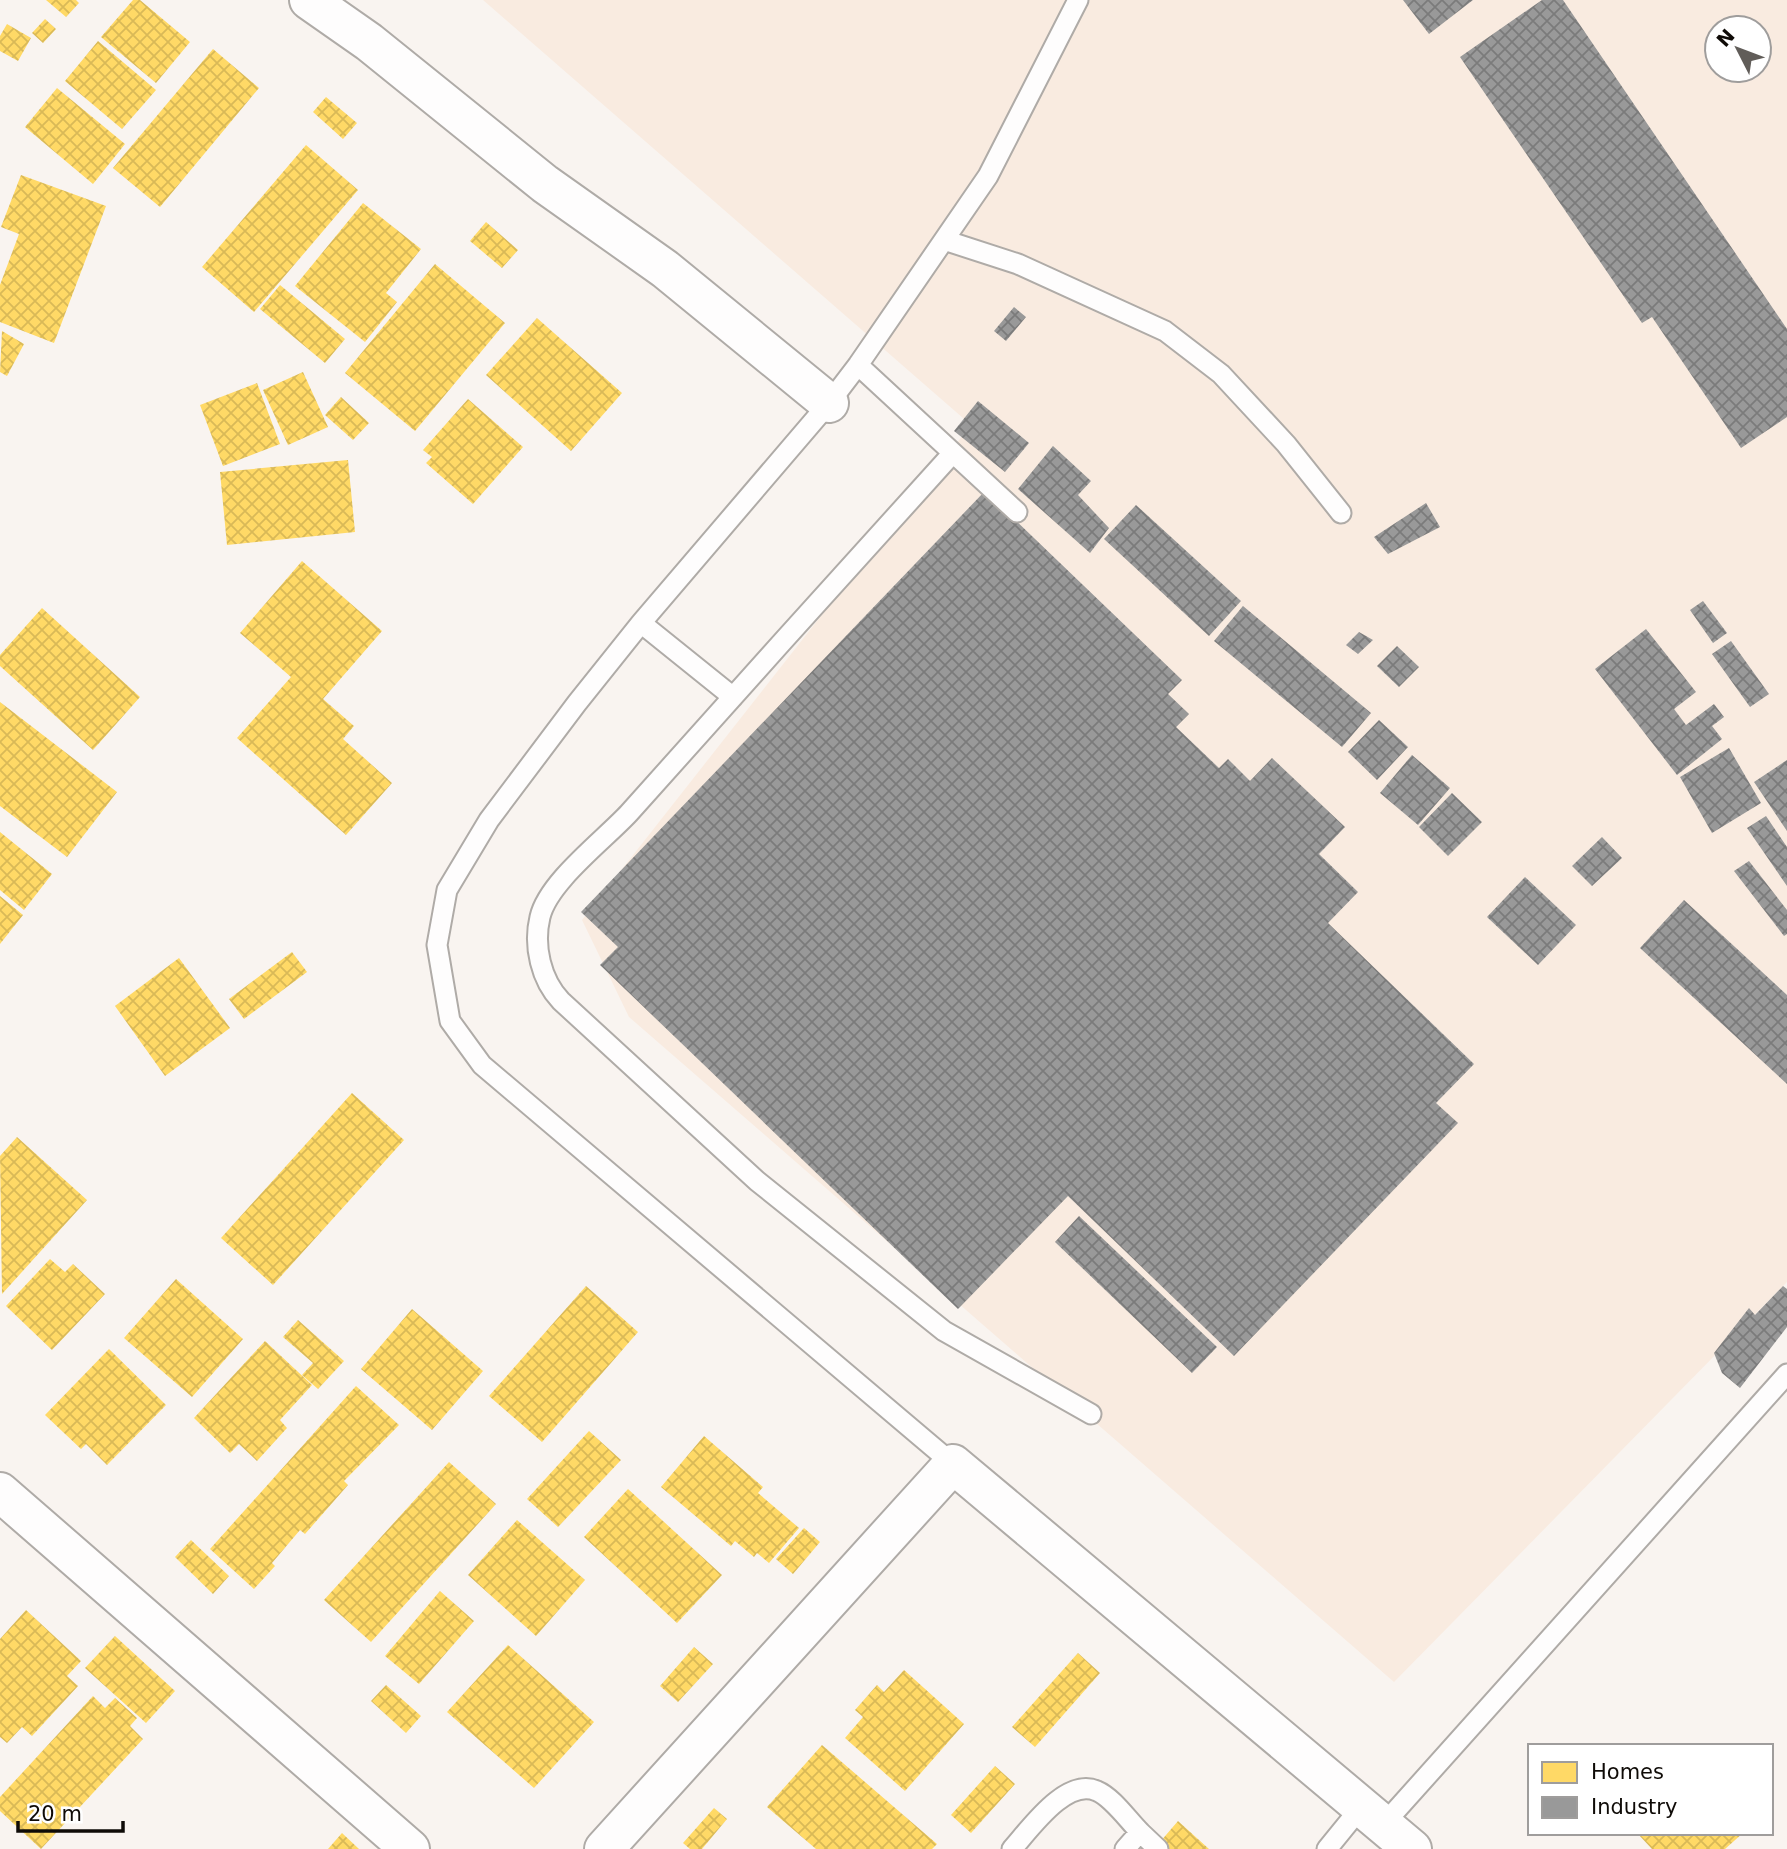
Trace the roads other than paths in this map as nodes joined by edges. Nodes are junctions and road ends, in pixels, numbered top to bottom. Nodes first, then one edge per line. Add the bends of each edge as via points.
1 (309, 0) edge
2 (1077, 0) edge
3 (944, 240) junction
4 (858, 365) junction
5 (829, 403) junction
6 (952, 454) junction
7 (1017, 512) dead end
8 (1341, 513) dead end
9 (641, 623) junction
10 (733, 697) junction
11 (1787, 1374) edge
12 (1091, 1414) dead end
13 (953, 1464) junction
14 (0, 1492) edge
15 (1372, 1816) junction
16 (1140, 1832) junction
17 (410, 1849) edge
18 (604, 1849) edge
19 (1012, 1849) edge
20 (1125, 1849) edge
21 (1158, 1849) edge
22 (1327, 1849) edge
23 (1412, 1849) edge

1 - 5 street via 369,42 545,184 665,270
2 - 3 lane via 988,176
3 - 4 lane
3 - 8 lane via 1018,264 1166,331 1221,374
4 - 5 lane
4 - 6 lane
5 - 9 lane
6 - 7 lane
6 - 10 lane
9 - 10 lane
9 - 13 lane via 489,820 447,890 437,945 450,1021 482,1065
10 - 12 lane via 553,891 540,916 541,966 547,987 757,1181 944,1331
11 - 15 lane
13 - 15 street
13 - 18 street
14 - 17 street
15 - 22 lane
15 - 23 street
16 - 19 lane via 1099,1791 1083,1788 1057,1800
16 - 20 lane
16 - 21 lane

